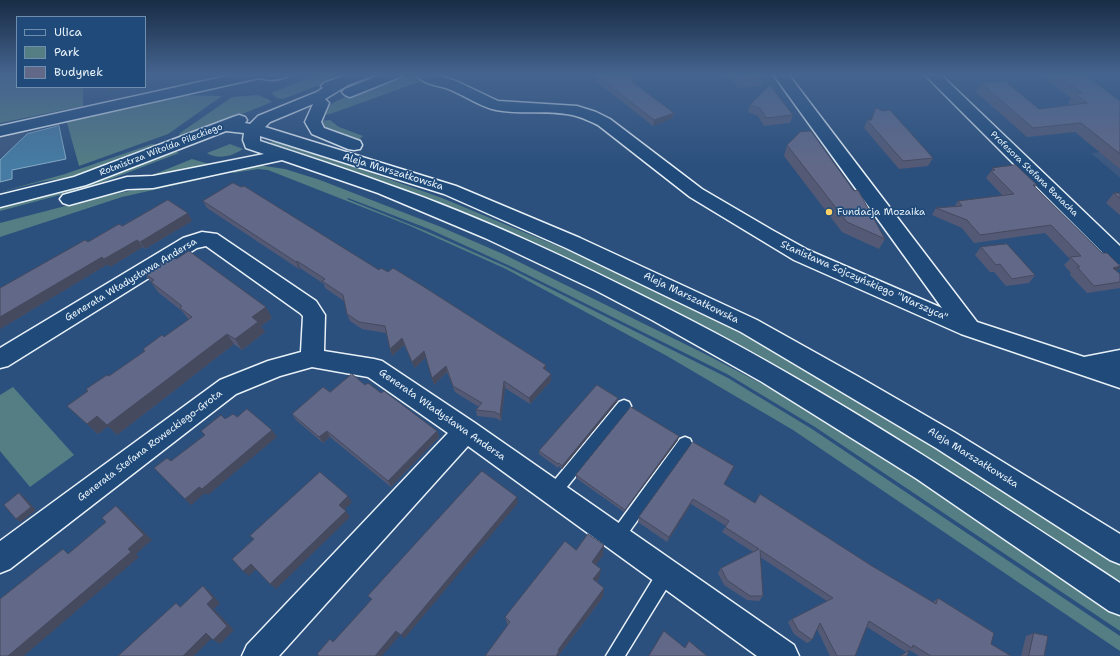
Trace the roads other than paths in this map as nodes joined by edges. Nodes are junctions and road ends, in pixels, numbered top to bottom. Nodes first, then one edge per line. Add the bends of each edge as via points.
1 (119, 105) edge
2 (277, 105) edge
3 (298, 105) edge
4 (317, 105) edge
5 (320, 105) edge
6 (496, 105) edge
7 (803, 105) edge
8 (962, 105) edge
9 (226, 126) junction
10 (254, 129) junction
11 (0, 131) edge
12 (283, 155) junction
13 (127, 183) junction
14 (450, 190) junction
15 (0, 201) edge
16 (0, 217) edge
17 (1120, 258) edge
18 (969, 328) junction
19 (312, 358) junction
20 (0, 359) edge
21 (1120, 359) edge
22 (1083, 366) junction
23 (1120, 378) edge
24 (624, 406) dead end
25 (466, 431) junction
26 (685, 443) dead end
27 (554, 493) junction
28 (618, 537) junction
29 (1120, 550) edge
30 (3, 551) edge
31 (667, 572) junction
32 (1120, 600) edge
33 (258, 656) edge
34 (615, 656) edge
35 (783, 656) edge

1 - 11 street
2 - 9 street, Rotmistrza Witolda Pileckiego
3 - 10 street via 269,116
4 - 10 street, Rotmistrza Witolda Pileckiego
5 - 14 street via 313,122 324,135 439,174
6 - 18 street, Stanisława Sojczyńskiego "Warszyca" via 570,109 592,115 696,193 765,236 836,271
7 - 18 street
8 - 17 street, Profesora Stefana Banacha
9 - 10 street, Aleja Marszałkowska
9 - 15 street, Rotmistrza Witolda Pileckiego via 80,181
10 - 12 street, Aleja Marszałkowska via 250,139 252,144
10 - 13 street, Rotmistrza Witolda Pileckiego via 146,172
10 - 14 street, Aleja Marszałkowska
12 - 13 street, Rotmistrza Witolda Pileckiego via 153,182
12 - 32 street, Aleja Marszałkowska via 384,189 492,233 660,314 770,375 926,471
13 - 16 street, Rotmistrza Witolda Pileckiego
14 - 29 street, Aleja Marszałkowska via 573,243 749,326 945,440
18 - 22 street, Stanisława Sojczyńskiego "Warszyca"
19 - 20 street, Generała Władysława Andersa via 314,315 308,307 215,242 202,239 190,243
19 - 25 street, Generała Władysława Andersa via 374,368
19 - 30 street, Generała Stefana Roweckiego-Grota via 276,368 228,387
21 - 22 street
22 - 23 street, Stanisława Sojczyńskiego "Warszyca"
24 - 27 lane
25 - 27 street, Generała Władysława Andersa
25 - 33 street
26 - 28 lane
27 - 28 street, Generała Władysława Andersa
28 - 31 street, Generała Władysława Andersa
31 - 34 lane
31 - 35 street, Generała Władysława Andersa

